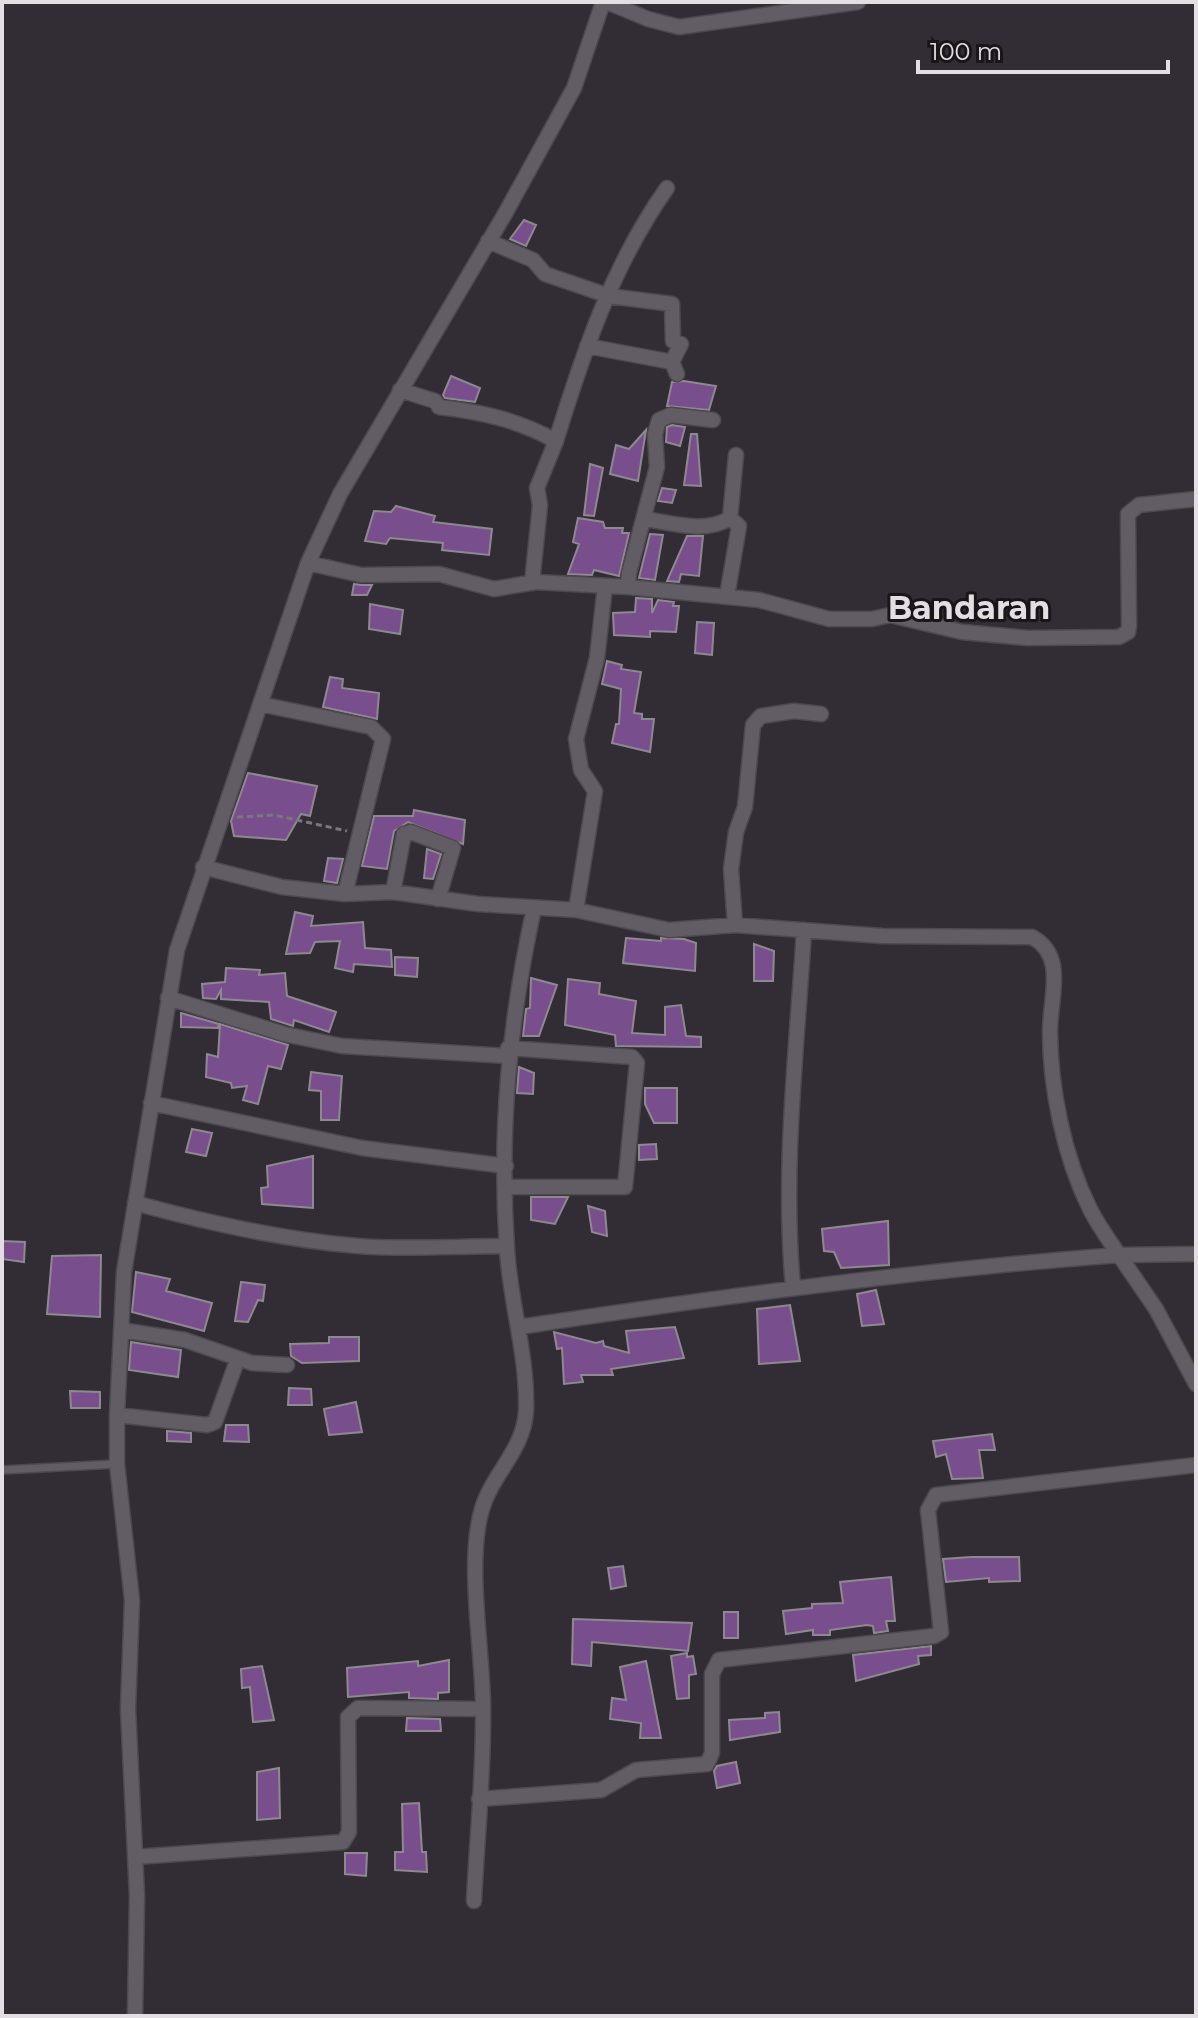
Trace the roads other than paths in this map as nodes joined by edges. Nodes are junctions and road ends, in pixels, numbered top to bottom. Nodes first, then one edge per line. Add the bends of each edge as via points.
1 (605, 2) edge
2 (858, 2) edge
3 (667, 188) dead end
4 (488, 241) junction
5 (609, 296) junction
6 (587, 346) junction
7 (400, 390) junction
8 (713, 420) dead end
9 (556, 441) junction
10 (736, 455) dead end
11 (1196, 499) edge
12 (730, 518) junction
13 (645, 519) junction
14 (308, 563) junction
15 (532, 583) junction
16 (605, 586) junction
17 (628, 587) junction
18 (727, 596) junction
19 (260, 704) junction
20 (821, 714) dead end
21 (203, 867) junction
22 (393, 892) junction
23 (345, 894) junction
24 (438, 899) junction
25 (534, 908) junction
26 (576, 910) junction
27 (735, 925) junction
28 (804, 930) junction
29 (168, 998) junction
30 (508, 1052) junction
31 (151, 1103) junction
32 (506, 1166) junction
33 (505, 1187) junction
34 (135, 1203) junction
35 (506, 1246) junction
36 (1196, 1254) edge
37 (1119, 1255) junction
38 (793, 1287) junction
39 (519, 1327) junction
40 (121, 1330) junction
41 (238, 1358) junction
42 (287, 1365) dead end
43 (1196, 1384) edge
44 (117, 1415) junction
45 (117, 1464) junction
46 (1196, 1465) edge
47 (2, 1470) edge
48 (483, 1709) junction
49 (479, 1799) junction
50 (135, 1857) junction
51 (474, 1901) dead end
52 (135, 2016) edge

1 - 2 street via 679,27
1 - 4 street via 574,88
3 - 5 street via 646,217
4 - 5 street via 533,260 545,274
4 - 7 street
5 - 6 street
5 - 6 street via 672,304 673,341 681,344 675,368
6 - 9 street
7 - 9 street via 439,407 527,425
7 - 14 street via 340,494
8 - 13 street via 671,415 659,420 657,467
9 - 15 street via 537,488
10 - 12 street
11 - 18 street via 1139,505 1128,514 1129,626 1119,637 962,632 890,615 829,619
12 - 13 street via 713,527
12 - 18 street via 739,526
13 - 17 street
14 - 15 street via 361,575 439,574 494,589
14 - 19 street
15 - 16 street
16 - 17 street
16 - 26 street via 597,658 576,739 581,770 595,791
17 - 18 street
19 - 21 street
19 - 23 street via 378,732 383,739
20 - 27 street via 761,716 753,725 745,807 731,869
21 - 23 street via 282,887
21 - 29 street
22 - 23 street
22 - 24 street
22 - 24 street via 404,834 411,832 453,848
24 - 25 street
25 - 26 street
25 - 30 street
26 - 27 street via 669,930
27 - 28 street
28 - 37 street via 1032,937 1045,944 1054,957 1050,1033 1064,1136 1089,1208
28 - 38 street via 792,1106
29 - 30 street via 342,1046
29 - 31 street
30 - 32 street
30 - 33 street via 632,1057 637,1063 625,1187
31 - 32 street via 362,1148
31 - 34 street
32 - 33 street
33 - 35 street
34 - 35 street via 204,1222 318,1242
34 - 40 street
35 - 39 street
36 - 37 street
37 - 38 street
37 - 43 street via 1156,1309
38 - 39 street
39 - 48 street via 526,1413 516,1449 482,1509 477,1560
40 - 41 street via 185,1340
40 - 44 street
41 - 42 street
41 - 44 street via 215,1422
44 - 45 street
45 - 47 lane
45 - 50 street via 132,1600 128,1722
46 - 49 street via 936,1495 928,1510 941,1632 719,1660 712,1674 712,1753 707,1764 636,1770 601,1790
48 - 49 street
48 - 50 street via 351,1712 349,1832 343,1842
49 - 51 street
50 - 52 street

